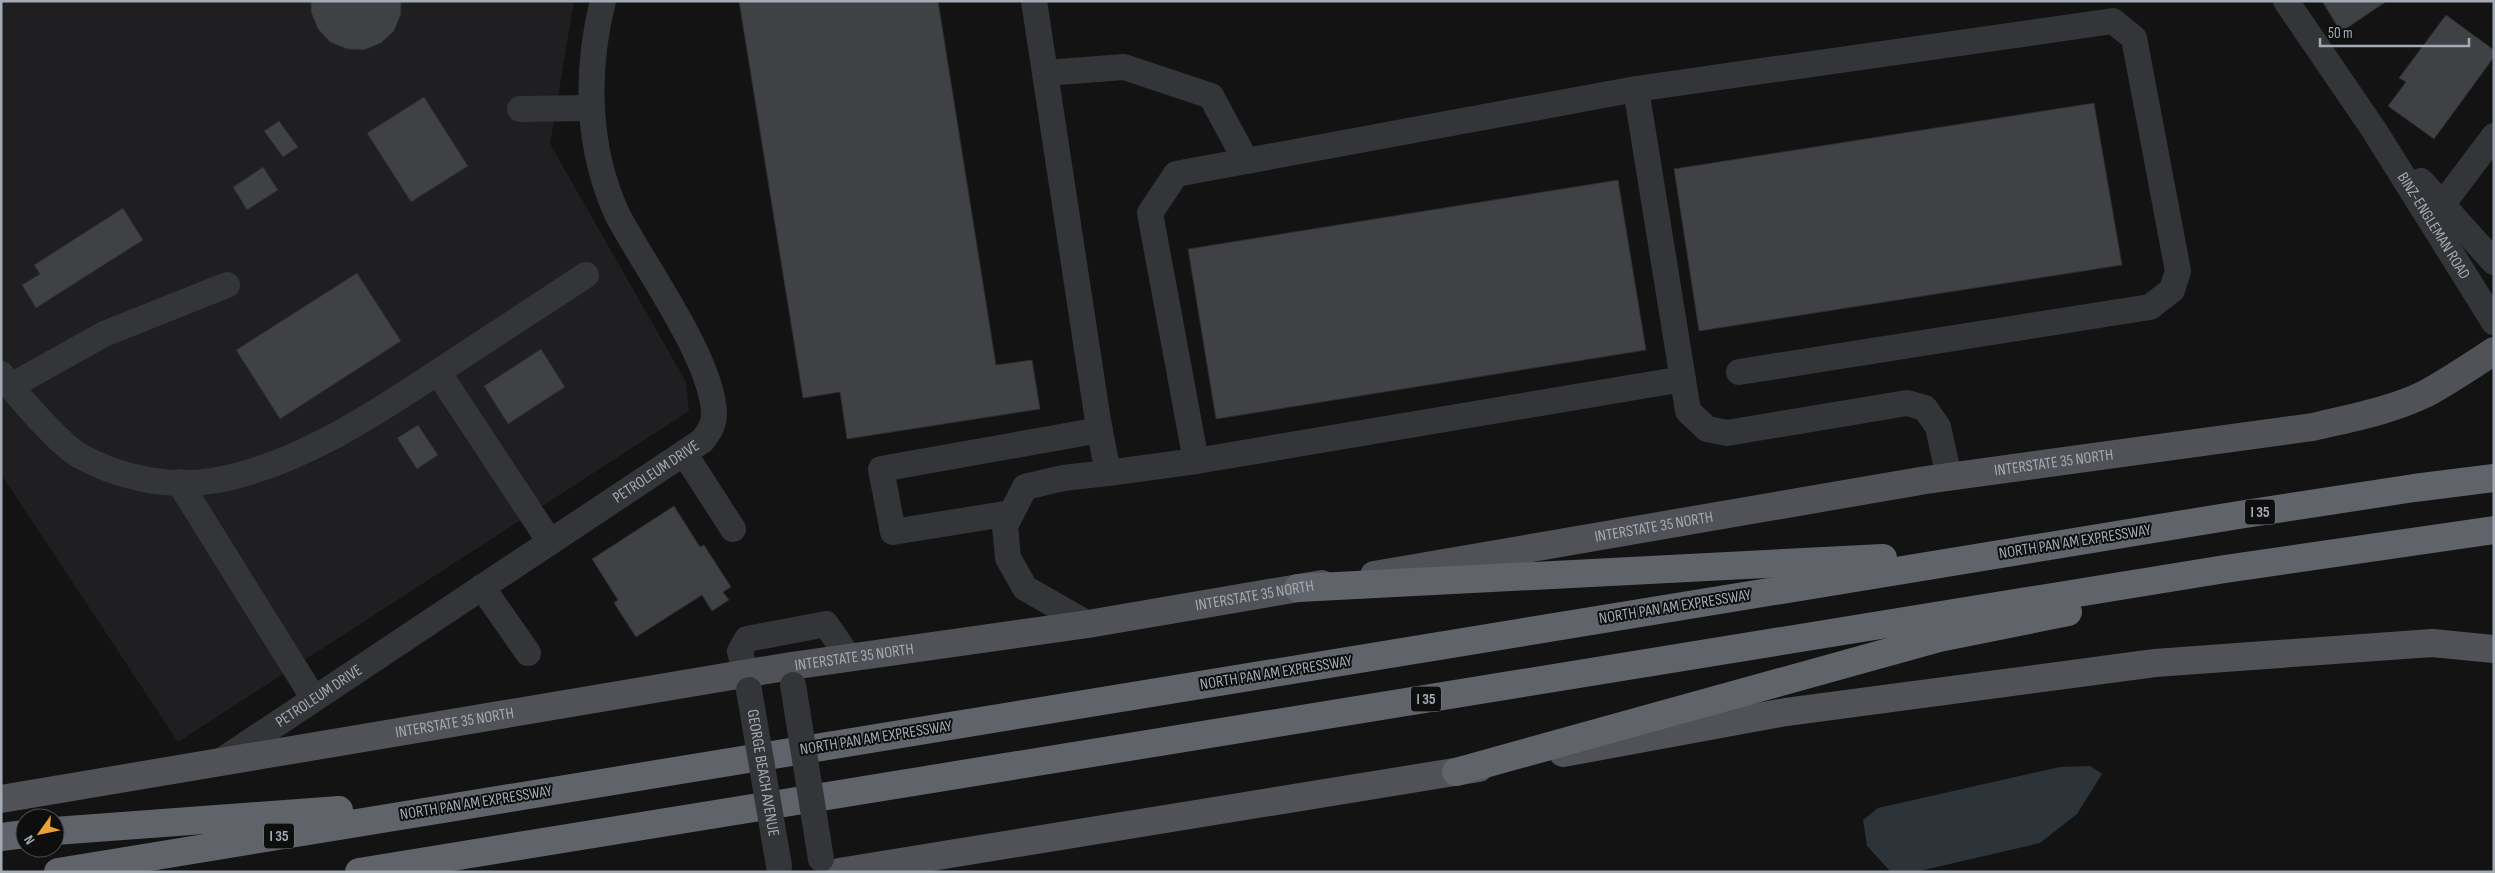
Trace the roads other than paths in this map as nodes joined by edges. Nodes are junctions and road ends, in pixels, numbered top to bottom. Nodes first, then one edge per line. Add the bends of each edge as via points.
1 (603, 1) edge
2 (1034, 1) edge
3 (2286, 1) edge
4 (1045, 73) junction
5 (1636, 89) junction
6 (592, 108) junction
7 (520, 109) dead end
8 (2374, 130) junction
9 (2494, 136) edge
10 (1246, 161) junction
11 (2442, 205) junction
12 (2494, 262) edge
13 (586, 275) dead end
14 (227, 285) dead end
15 (2494, 322) edge
16 (2494, 350) edge
17 (438, 372) junction
18 (1739, 372) dead end
19 (1682, 379) junction
20 (6, 380) edge
21 (1100, 430) junction
22 (684, 452) junction
23 (1196, 462) junction
24 (1108, 473) junction
25 (1949, 477) junction
26 (2494, 478) edge
27 (179, 482) junction
28 (1011, 513) junction
29 (733, 528) dead end
30 (2484, 532) edge
31 (550, 542) junction
32 (2026, 550) junction
33 (482, 587) junction
34 (1298, 588) junction
35 (1088, 624) junction
36 (784, 632) junction
37 (2432, 644) junction
38 (2494, 649) edge
39 (528, 653) dead end
40 (849, 658) junction
41 (2494, 659) edge
42 (792, 675) junction
43 (747, 682) junction
44 (314, 699) junction
45 (218, 763) junction
46 (1456, 772) junction
47 (1, 799) edge
48 (500, 800) junction
49 (65, 829) edge
50 (15, 835) edge
51 (1, 837) edge
52 (828, 867) edge
53 (779, 869) edge
54 (58, 872) edge
55 (359, 872) edge

1 - 6 street, PETROLEUM DRIVE via 592,57
2 - 4 street
3 - 8 street, BINZ-ENGLEMAN ROAD
4 - 10 street via 1124,67 1211,96
4 - 21 street
5 - 10 street
5 - 18 street via 2113,21 2134,38 2178,271 2172,290 2150,307
5 - 19 street
6 - 7 street
6 - 22 street, PETROLEUM DRIVE via 598,161 607,192 630,240 693,346 712,400 712,428 702,441
8 - 11 street, BINZ-ENGLEMAN ROAD
8 - 15 street, BINZ-ENGLEMAN ROAD
9 - 11 street
10 - 23 street via 1176,174 1150,213
11 - 12 street, BINZ-ENGLEMAN ROAD
13 - 17 street
14 - 20 street via 104,334
16 - 25 main road, INTERSTATE 35 NORTH via 2423,394 2365,415 2313,427
17 - 27 street via 359,424 306,449 241,474 210,481
17 - 31 street
19 - 23 street
19 - 25 street via 1688,411 1706,429 1727,433 1907,403 1924,408 1938,427
20 - 27 street via 77,454 104,468 141,478
21 - 24 street
21 - 28 street via 881,469 893,532
22 - 29 street
22 - 31 street, PETROLEUM DRIVE
23 - 24 street
24 - 28 street via 1062,478 1025,487
25 - 34 main road, INTERSTATE 35 NORTH
26 - 32 highway, NORTH PAN AM EXPRESSWAY / I 35
27 - 44 street
28 - 35 street via 1005,526 1008,558 1026,588
30 - 46 highway via 1939,638
30 - 55 highway, I 35 via 2225,569
31 - 33 street, PETROLEUM DRIVE
32 - 34 highway
32 - 48 highway, NORTH PAN AM EXPRESSWAY / I 35
33 - 39 street
33 - 44 street, PETROLEUM DRIVE
34 - 35 main road, INTERSTATE 35 NORTH
35 - 40 main road, INTERSTATE 35 NORTH
36 - 40 street, GEORGE BEACH AVENUE via 826,624
36 - 42 street
36 - 43 street, GEORGE BEACH AVENUE via 747,639 740,651
37 - 38 main road
37 - 41 main road
37 - 46 main road via 2155,663 1786,712
40 - 42 main road, INTERSTATE 35 NORTH
42 - 43 main road, INTERSTATE 35 NORTH
42 - 52 street, bridge
43 - 45 main road, INTERSTATE 35 NORTH
43 - 53 street, GEORGE BEACH AVENUE, bridge
44 - 45 street, PETROLEUM DRIVE
45 - 47 main road, INTERSTATE 35 NORTH
46 - 52 main road
48 - 49 highway
48 - 54 highway, NORTH PAN AM EXPRESSWAY / I 35
50 - 51 highway

